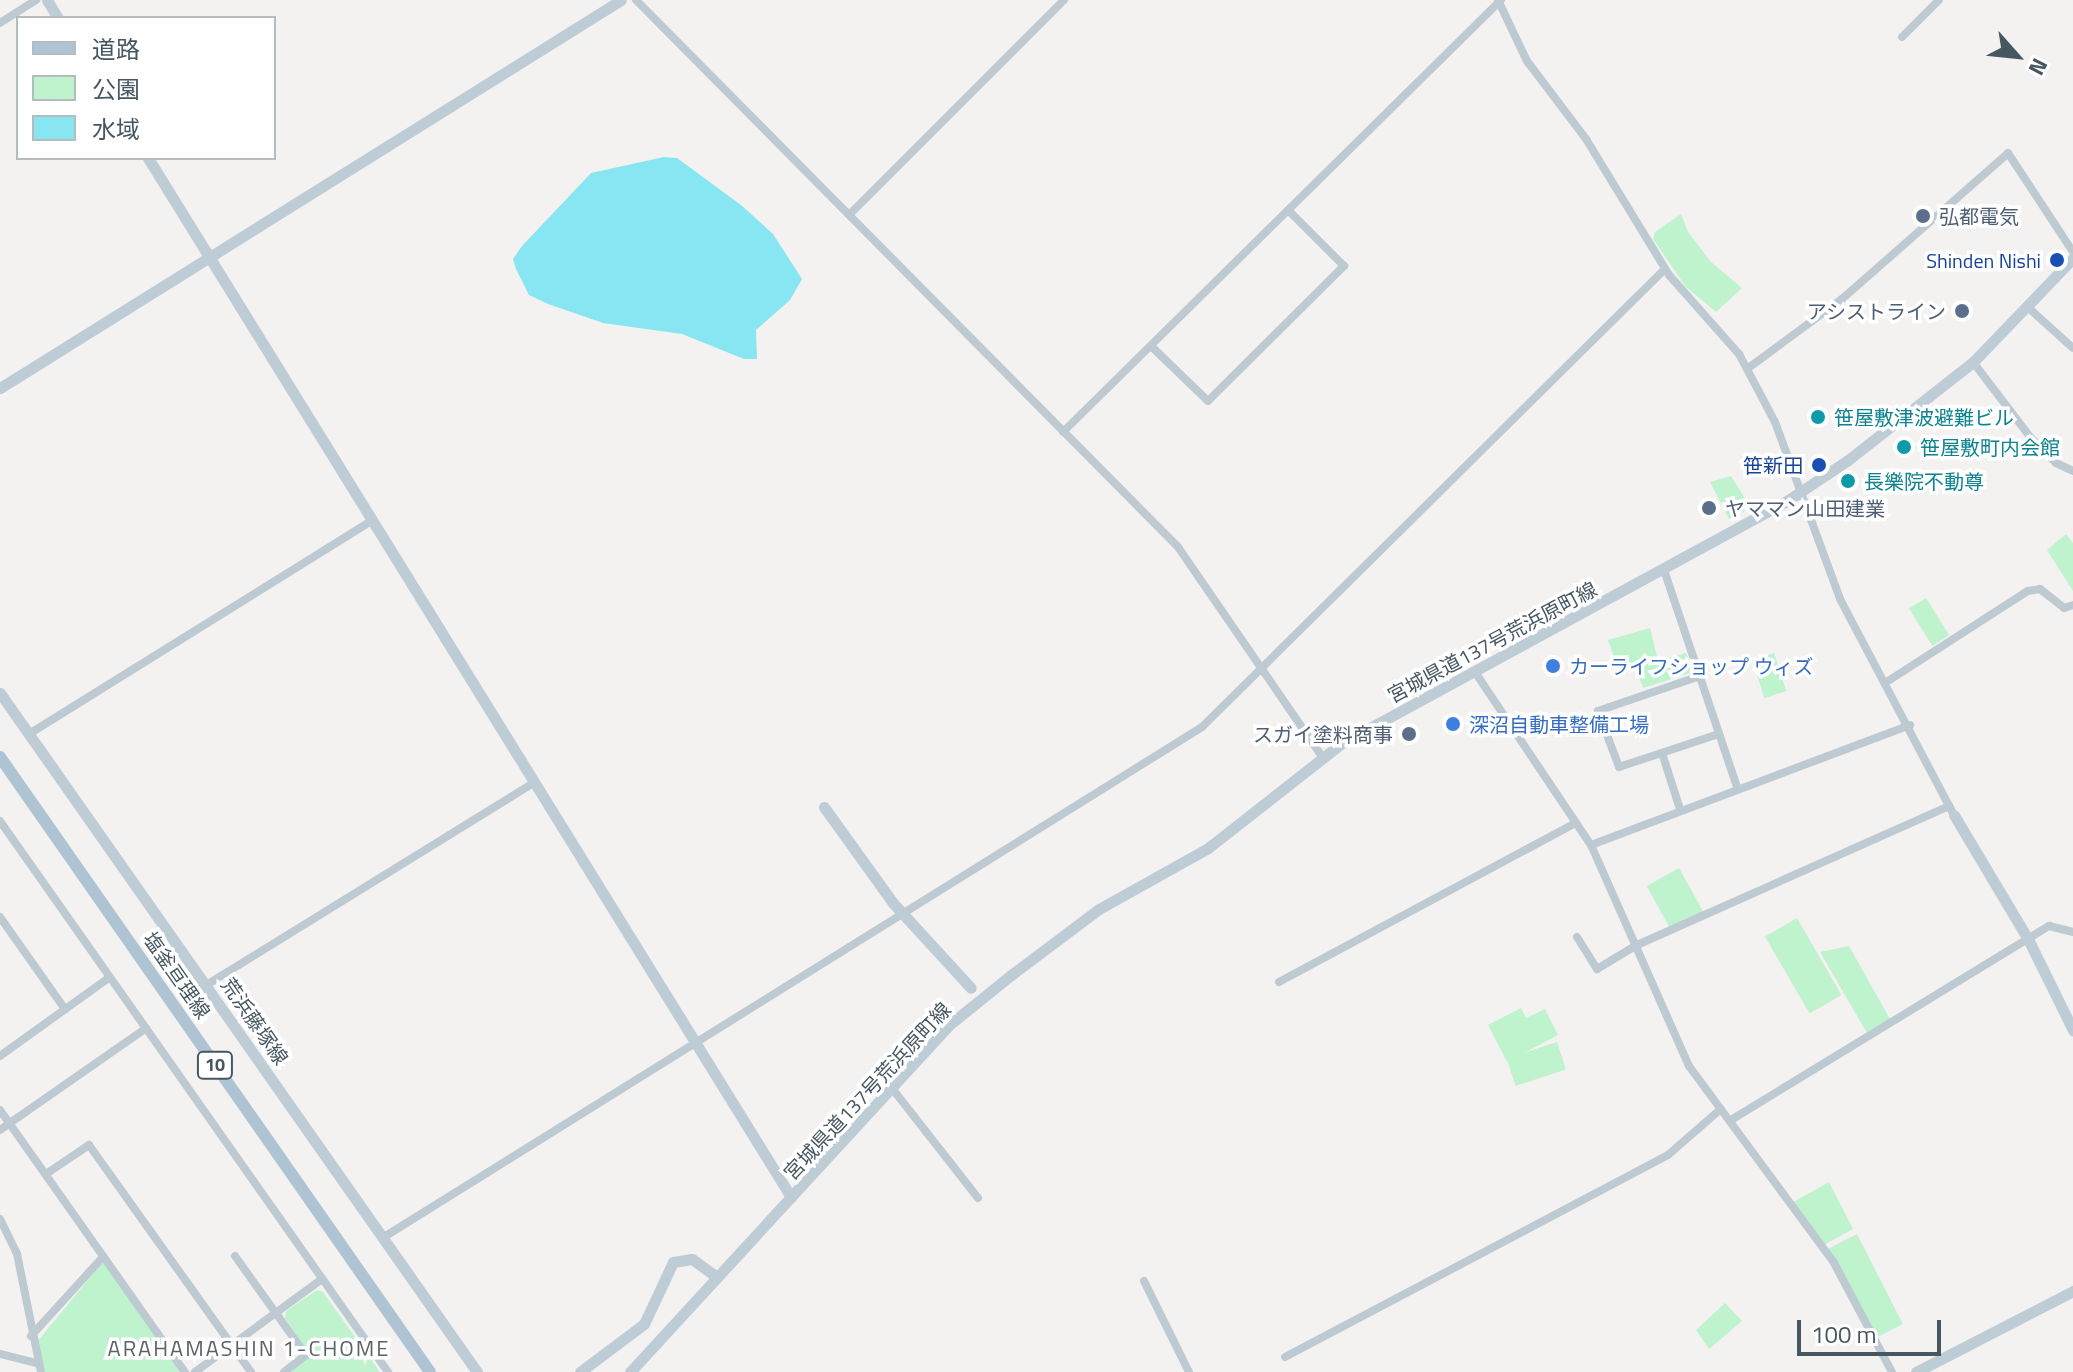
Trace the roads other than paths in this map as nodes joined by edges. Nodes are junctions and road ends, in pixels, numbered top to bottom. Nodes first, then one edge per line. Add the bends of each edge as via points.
1 (36, 0) edge
2 (621, 0) edge
3 (636, 0) edge
4 (1064, 0) edge
5 (1939, 0) edge
6 (1499, 1) edge
7 (0, 23) edge
8 (1902, 37) dead end
9 (149, 160) edge
10 (1288, 210) junction
11 (849, 215) junction
12 (211, 256) junction
13 (2072, 260) edge
14 (1665, 269) junction
15 (2032, 311) dead end
16 (1151, 346) junction
17 (2073, 348) edge
18 (1973, 362) junction
19 (1747, 369) junction
20 (0, 388) edge
21 (1063, 432) junction
22 (2073, 471) edge
23 (1798, 494) junction
24 (373, 520) junction
25 (1664, 570) junction
26 (2073, 605) edge
27 (1263, 669) junction
28 (1475, 672) junction
29 (1700, 676) junction
30 (1885, 683) junction
31 (0, 693) edge
32 (1910, 725) junction
33 (29, 734) junction
34 (1719, 734) junction
35 (1662, 753) junction
36 (0, 757) edge
37 (1323, 758) junction
38 (535, 782) junction
39 (1737, 787) junction
40 (824, 807) dead end
41 (1680, 809) junction
42 (1952, 810) junction
43 (1574, 824) junction
44 (1, 826) edge
45 (1591, 845) junction
46 (0, 917) edge
47 (2073, 932) edge
48 (1577, 937) dead end
49 (2028, 939) junction
50 (1637, 945) junction
51 (110, 977) junction
52 (1279, 982) dead end
53 (208, 984) junction
54 (981, 999) junction
55 (65, 1009) junction
56 (146, 1028) junction
57 (2073, 1030) edge
58 (695, 1042) junction
59 (0, 1056) edge
60 (891, 1087) junction
61 (1721, 1109) junction
62 (0, 1110) edge
63 (1731, 1120) junction
64 (10, 1124) junction
65 (0, 1130) edge
66 (46, 1174) junction
67 (791, 1197) junction
68 (978, 1198) dead end
69 (0, 1219) edge
70 (384, 1237) junction
71 (235, 1256) dead end
72 (103, 1257) junction
73 (717, 1277) junction
74 (322, 1279) junction
75 (1144, 1281) dead end
76 (2073, 1291) edge
77 (276, 1312) junction
78 (31, 1336) junction
79 (230, 1344) junction
80 (0, 1354) edge
81 (1285, 1357) dead end
82 (36, 1363) junction
83 (41, 1372) edge
84 (185, 1372) edge
85 (195, 1372) edge
86 (251, 1372) edge
87 (284, 1372) edge
88 (388, 1372) edge
89 (430, 1372) edge
90 (477, 1372) edge
91 (580, 1372) edge
92 (630, 1372) edge
93 (1189, 1372) edge
94 (1892, 1372) edge
95 (1916, 1372) edge

1 - 7 street
2 - 12 street
3 - 11 street
4 - 11 street
5 - 8 street
6 - 10 street
6 - 14 street via 1527,61 1586,139
9 - 12 street
10 - 16 street
10 - 16 street via 1344,266 1208,401
11 - 21 street
12 - 20 street
12 - 24 street
13 - 18 street, 宮城県道137号荒浜原町線
13 - 19 street via 2008,153 1842,299
14 - 19 street via 1722,329
14 - 27 street
15 - 17 street
16 - 21 street
18 - 22 street via 2031,438 2056,463
18 - 23 street, 宮城県道137号荒浜原町線
19 - 23 street via 1775,422
21 - 27 street via 1178,547
23 - 25 street, 宮城県道137号荒浜原町線
23 - 30 street via 1840,599
24 - 33 street
24 - 38 street
25 - 28 street, 宮城県道137号荒浜原町線
25 - 29 street
26 - 30 street via 2064,608 2040,589 2028,591
27 - 37 street
27 - 58 street via 1202,727
28 - 37 street, 宮城県道137号荒浜原町線
28 - 43 street
29 - 34 street
29 - 35 street via 1598,711 1619,767
30 - 32 street
31 - 33 street, 荒浜藤塚線
32 - 39 street
32 - 42 street
33 - 53 street, 荒浜藤塚線
34 - 35 street
34 - 39 street
35 - 41 street
36 - 89 main road, 塩釜亘理線 / 10
37 - 54 street, 宮城県道137号荒浜原町線 via 1208,848 1099,909
38 - 53 street
38 - 58 street
39 - 41 street
40 - 54 street, bridge via 893,903
41 - 45 street
42 - 49 street
42 - 50 street
43 - 45 street
43 - 52 street
44 - 51 street
45 - 50 street
46 - 55 street
47 - 49 street via 2056,924
48 - 50 street via 1597,969
49 - 57 street
49 - 63 street
50 - 61 street via 1684,1057
51 - 55 street
51 - 56 street
53 - 70 street, 荒浜藤塚線
54 - 60 street, 宮城県道137号荒浜原町線
55 - 59 street
56 - 64 street
56 - 74 street
58 - 67 street
58 - 70 street
60 - 67 street, 宮城県道137号荒浜原町線
60 - 68 street
61 - 63 street
61 - 81 street via 1668,1155
62 - 64 street
63 - 94 street via 1834,1263
64 - 65 street
64 - 66 street
66 - 72 street
66 - 79 street via 89,1145
67 - 73 street, 宮城県道137号荒浜原町線
69 - 78 street via 17,1254
70 - 90 street, 荒浜藤塚線
71 - 77 street
72 - 78 street
72 - 84 street
73 - 91 street via 692,1259 673,1262 644,1324
73 - 92 street, 宮城県道137号荒浜原町線
74 - 77 street
74 - 88 street
75 - 93 street
76 - 95 street
77 - 79 street
77 - 87 street via 306,1355
78 - 82 street
79 - 85 street
79 - 86 street
80 - 82 street
82 - 83 street

